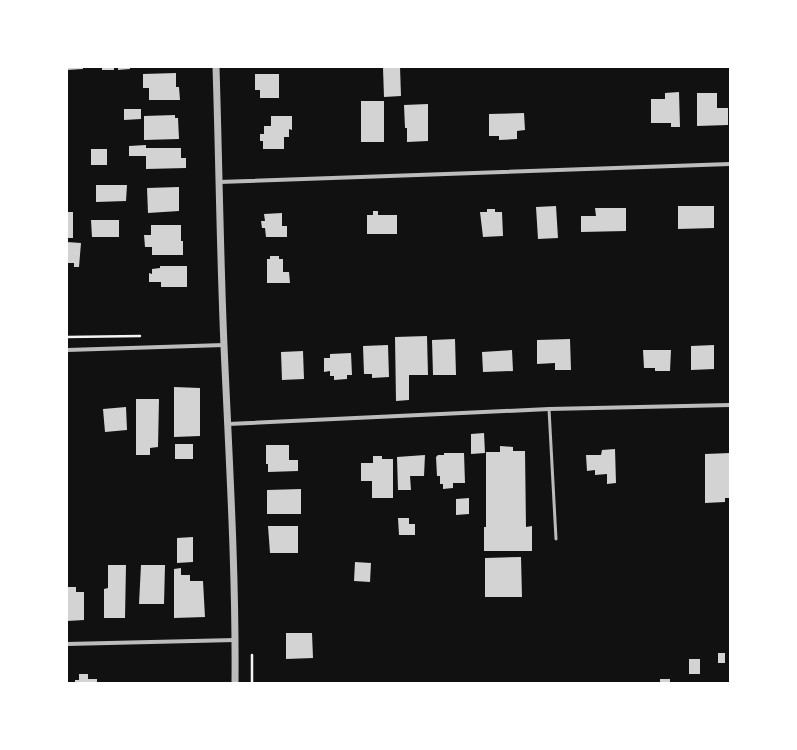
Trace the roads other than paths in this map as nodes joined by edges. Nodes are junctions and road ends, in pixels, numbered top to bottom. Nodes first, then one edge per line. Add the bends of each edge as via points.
1 (216, 67) edge
2 (730, 164) edge
3 (219, 182) junction
4 (224, 345) junction
5 (67, 350) edge
6 (730, 405) edge
7 (550, 409) junction
8 (228, 424) junction
9 (556, 539) dead end
10 (235, 640) junction
11 (67, 644) edge
12 (235, 683) edge

1 - 3 street
2 - 3 street
3 - 4 street
4 - 5 street
4 - 8 street
6 - 7 street
7 - 8 street
7 - 9 lane
8 - 10 street
10 - 11 street
10 - 12 street

